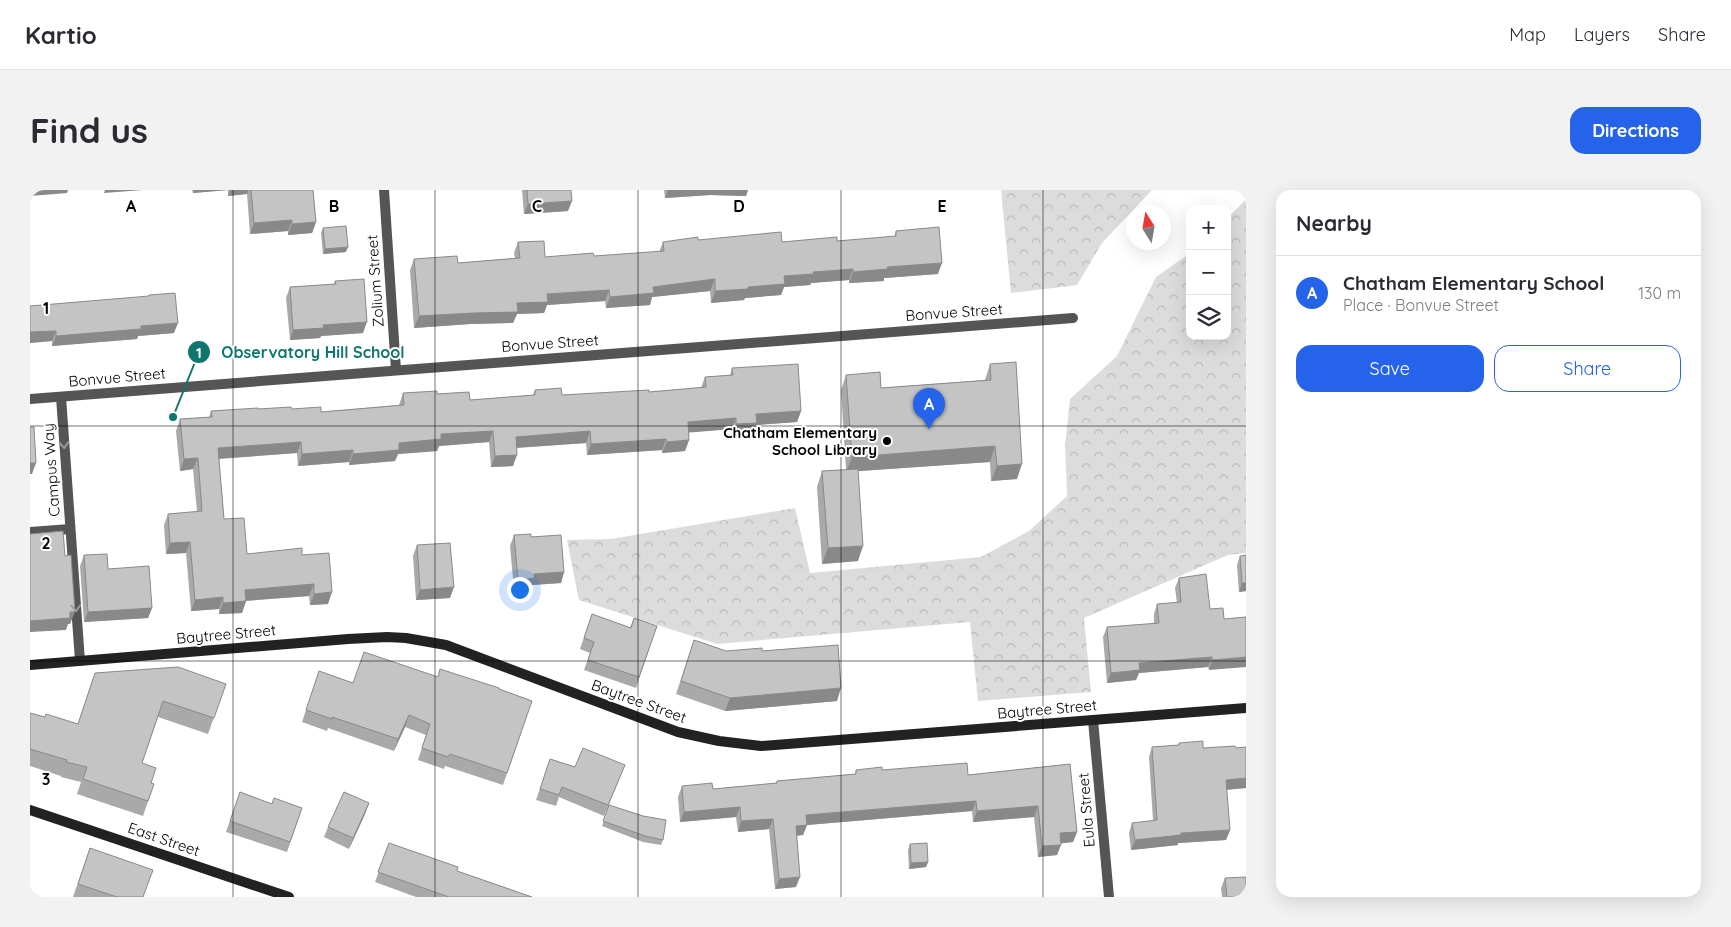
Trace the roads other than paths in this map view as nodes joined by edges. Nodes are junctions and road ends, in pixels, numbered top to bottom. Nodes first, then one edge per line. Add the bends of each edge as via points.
1 (384, 190) edge
2 (1073, 318) dead end
3 (396, 370) junction
4 (61, 397) junction
5 (30, 399) edge
6 (70, 529) junction
7 (30, 532) edge
8 (80, 661) junction
9 (30, 665) edge
10 (1246, 708) edge
11 (1093, 720) junction
12 (30, 810) edge
13 (289, 897) edge
14 (1109, 897) edge

1 - 3 street, Zolium Street
2 - 3 street, Bonvue Street
3 - 4 street, Bonvue Street
4 - 5 street, Bonvue Street
4 -> 6 street, Campus Way
6 - 7 street
6 -> 8 street, Campus Way
8 - 9 street, Baytree Street
8 - 11 street, Baytree Street via 348,639 406,638 465,651 678,732 741,744 780,745
10 - 11 street, Baytree Street
11 - 14 street, Eula Street
12 - 13 street, East Street

